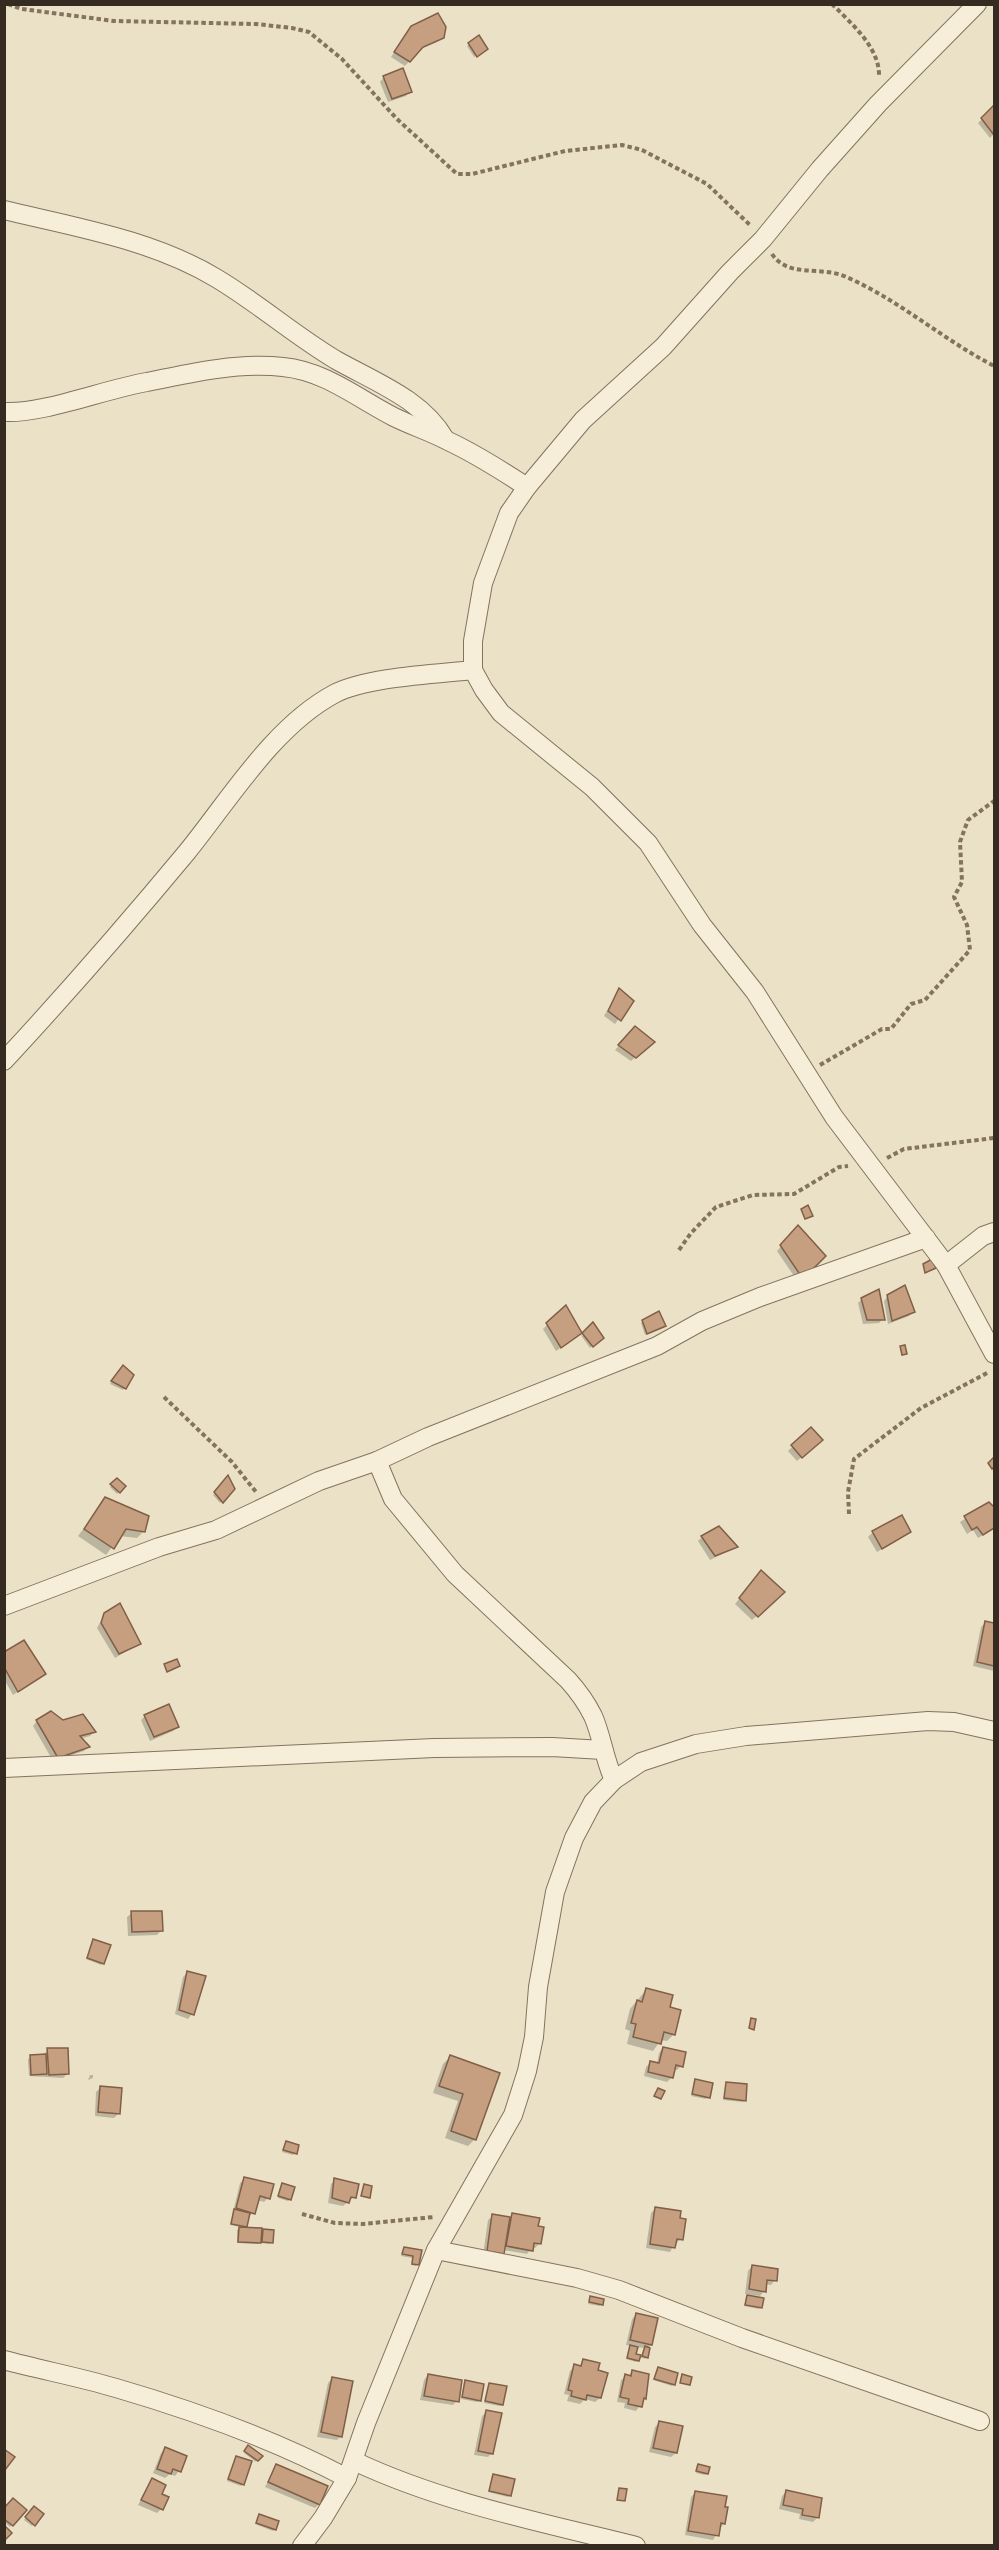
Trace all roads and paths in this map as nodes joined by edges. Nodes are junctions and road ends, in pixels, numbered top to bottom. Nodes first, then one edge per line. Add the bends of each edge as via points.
1 (8, 4) edge
2 (832, 4) edge
3 (977, 4) edge
4 (878, 104) junction
5 (4, 210) edge
6 (763, 239) junction
7 (994, 366) edge
8 (4, 412) edge
9 (445, 439) junction
10 (527, 487) junction
11 (473, 670) junction
12 (994, 801) edge
13 (4, 1061) edge
14 (806, 1074) junction
15 (994, 1138) edge
16 (868, 1163) junction
17 (994, 1232) edge
18 (926, 1238) junction
19 (679, 1250) dead end
20 (946, 1266) junction
21 (994, 1354) edge
22 (994, 1369) edge
23 (164, 1397) dead end
24 (377, 1461) junction
25 (268, 1506) junction
26 (849, 1514) dead end
27 (4, 1606) edge
28 (994, 1731) edge
29 (603, 1750) junction
30 (4, 1768) edge
31 (614, 1780) junction
32 (302, 2214) dead end
33 (453, 2217) junction
34 (436, 2250) junction
35 (4, 2360) edge
36 (980, 2421) dead end
37 (351, 2470) junction
38 (302, 2546) edge
39 (636, 2546) edge

1 - 6 path via 114,21 256,24 309,32 342,59 397,119 457,174 491,170 565,151 622,145 642,150 707,184
2 - 4 path via 857,28 880,64
3 - 4 street
4 - 6 street
5 - 9 street via 142,245 215,277 310,344 409,401 429,417
6 - 7 path via 779,264 789,269 842,275 893,302
6 - 10 street via 663,347 583,420
8 - 9 street via 39,408 140,383 262,365 321,375 421,430
9 - 10 street
10 - 11 street via 509,513 483,584 473,640
11 - 13 street via 395,678 336,692 291,725 186,853
11 - 14 street via 501,712 592,787 648,843 702,925 782,1032
12 - 14 path via 968,820 960,842 962,882 954,897 967,925 970,950 925,1000 910,1004 891,1029 882,1029
14 - 16 street
15 - 16 path via 903,1149
16 - 18 street
16 - 19 path via 839,1167 794,1194 753,1195 716,1207
17 - 20 street via 983,1236
18 - 20 street
18 - 24 street via 760,1297 657,1346
20 - 21 street
22 - 26 path via 921,1408 854,1459
23 - 25 path via 232,1462
24 - 25 street via 319,1481
24 - 29 street via 393,1499 455,1574 584,1699
25 - 27 street via 216,1530 159,1547
28 - 31 street via 928,1721 746,1736 668,1752 641,1762
29 - 30 street via 434,1748
29 - 31 street
31 - 33 street via 584,1816 555,1892 538,1987 534,2037 513,2115
32 - 33 path via 334,2223 363,2224
33 - 34 street
34 - 36 street via 619,2290 742,2338
34 - 37 street
35 - 37 street via 203,2416 321,2464
37 - 38 street
37 - 39 street

